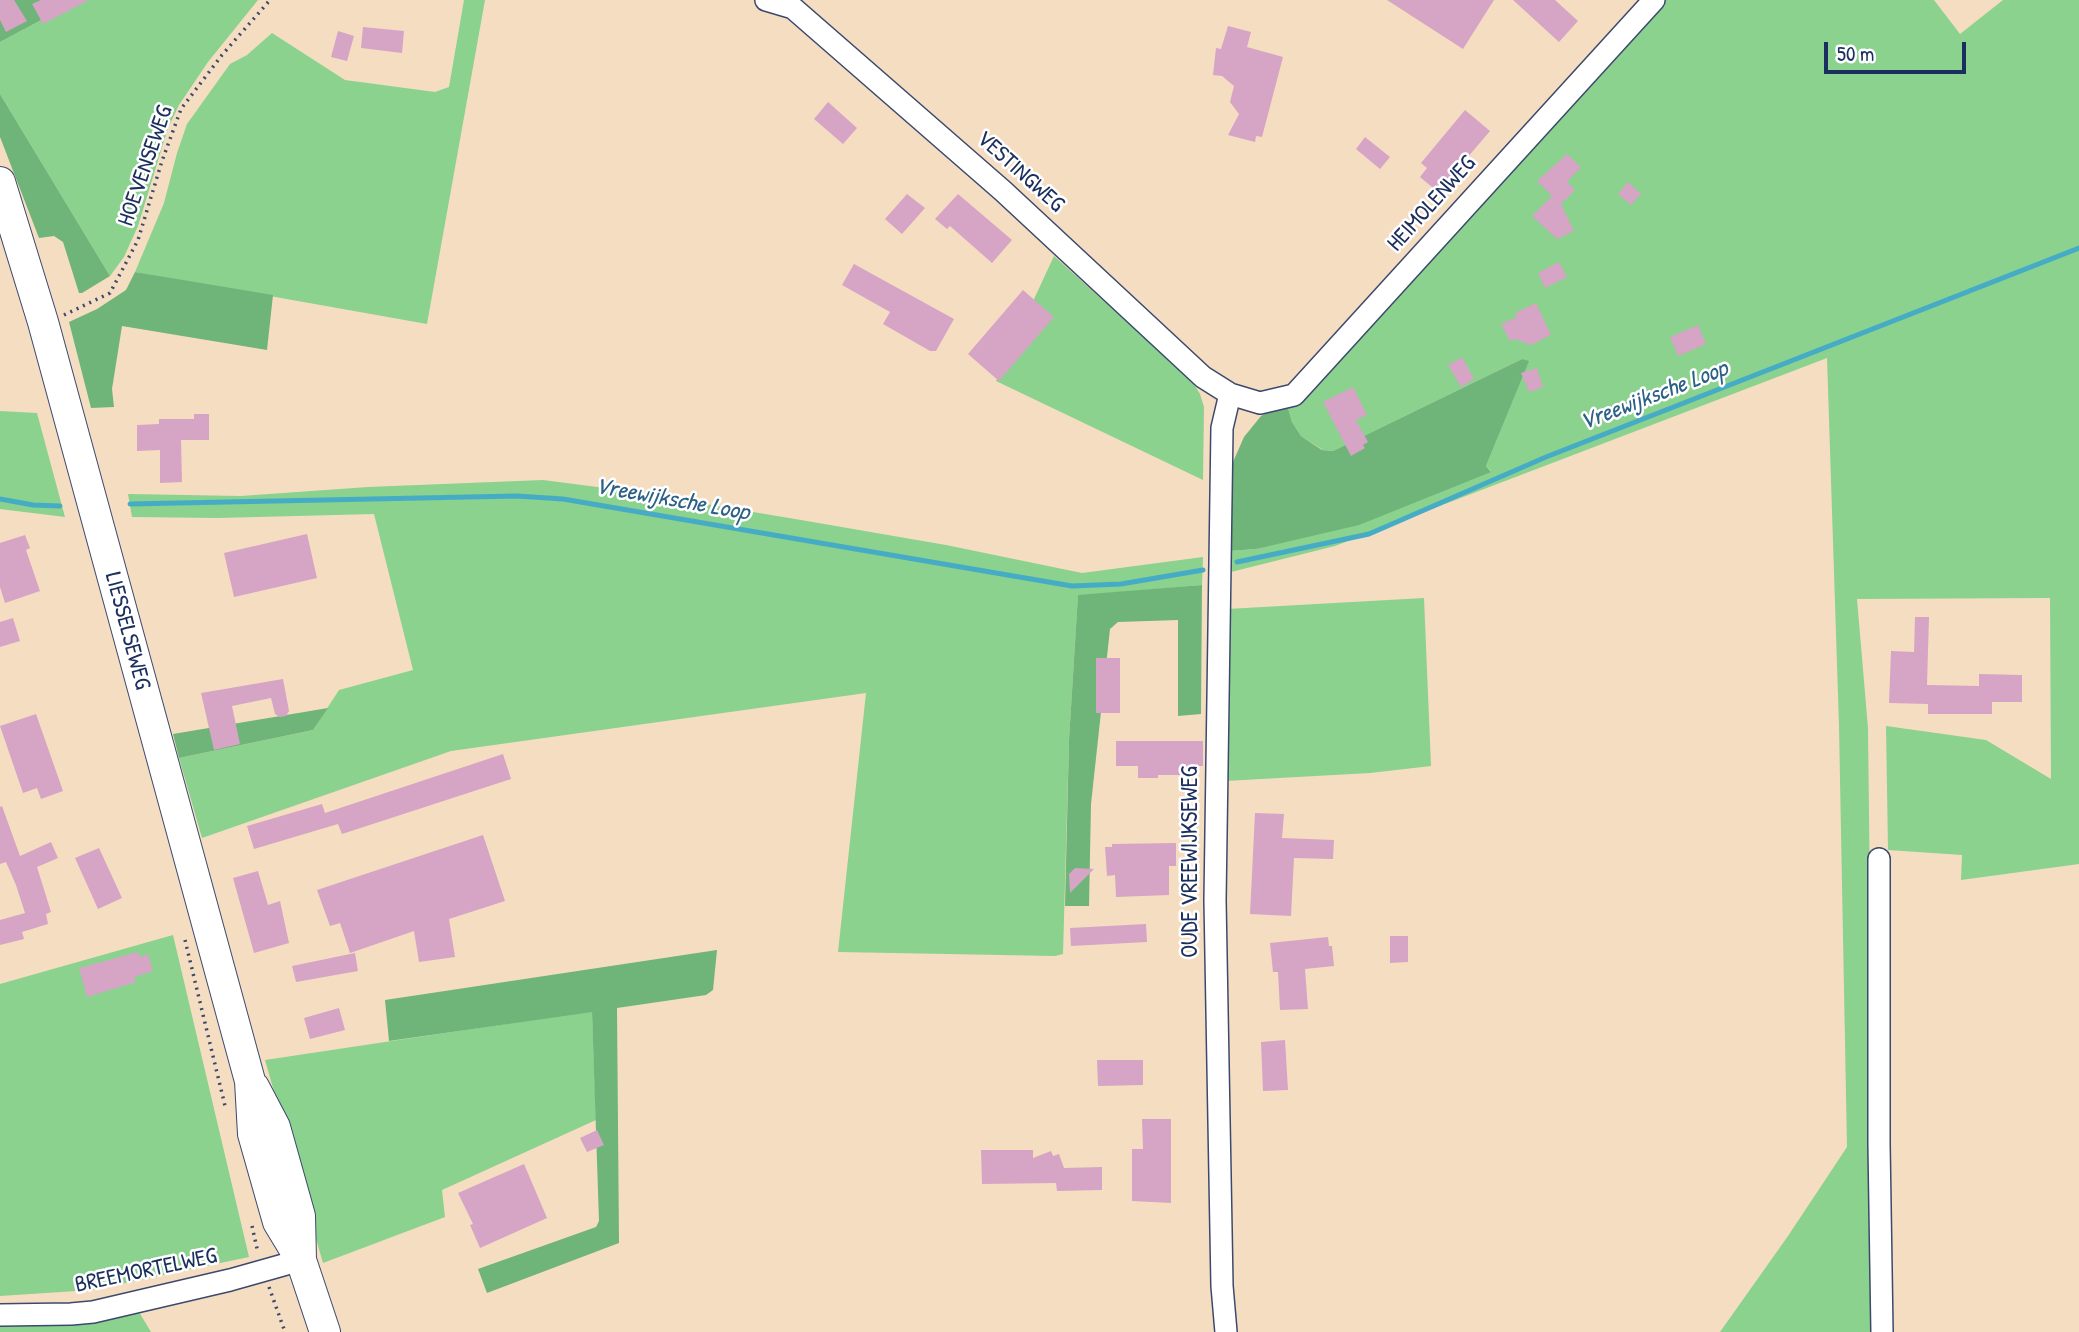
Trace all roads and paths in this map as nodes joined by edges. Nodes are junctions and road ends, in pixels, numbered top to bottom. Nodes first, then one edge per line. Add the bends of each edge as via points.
1 (270, 0) edge
2 (766, 0) edge
3 (1654, 0) edge
4 (0, 182) edge
5 (43, 322) junction
6 (1230, 394) junction
7 (1880, 859) dead end
8 (301, 1260) junction
9 (262, 1272) junction
10 (0, 1315) edge
11 (285, 1332) edge
12 (325, 1332) edge
13 (1226, 1332) edge
14 (1882, 1332) edge

1 - 5 path, HOEVENSEWEG via 181,109 138,240 110,293
2 - 6 street, VESTINGWEG via 793,8 1003,191 1203,377
3 - 6 street, HEIMOLENWEG via 1294,394 1260,403
4 - 5 main road, LIESSELSEWEG
5 - 8 main road, LIESSELSEWEG via 250,1081 253,1134 278,1222
6 - 13 street, OUDE VREEWIJKSEWEG via 1222,428 1215,900
7 - 14 street
8 - 9 street, BREEMORTELWEG
8 - 12 main road, LIESSELSEWEG
9 - 10 street, BREEMORTELWEG via 93,1311
9 - 11 path

